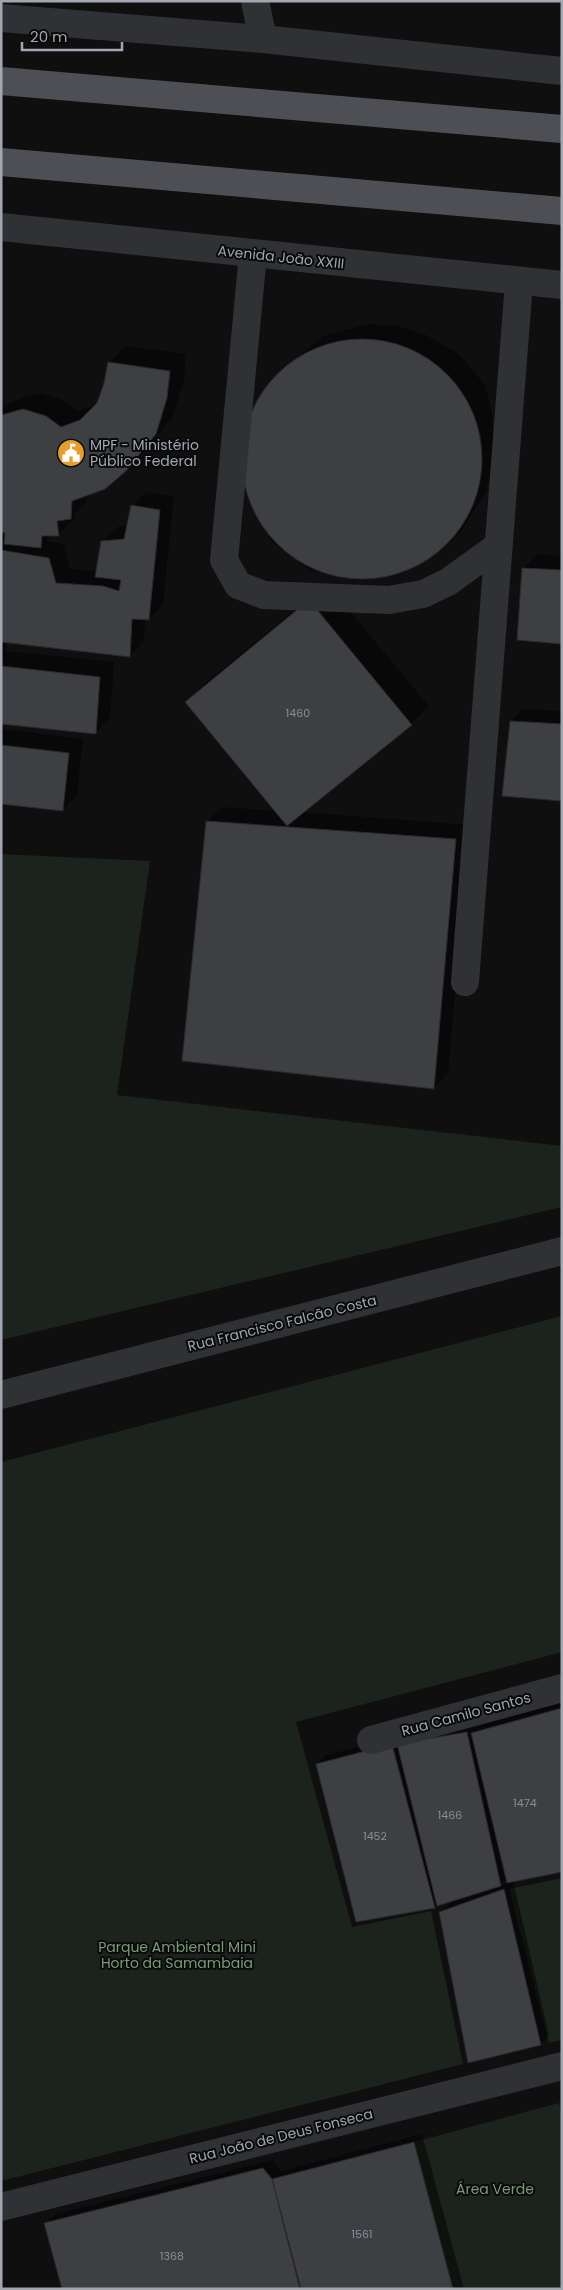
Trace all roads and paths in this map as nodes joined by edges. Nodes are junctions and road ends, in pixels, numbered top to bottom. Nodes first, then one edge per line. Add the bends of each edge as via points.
1 (255, 1) edge
2 (1, 18) edge
3 (262, 39) junction
4 (562, 71) edge
5 (1, 81) edge
6 (562, 129) edge
7 (1, 162) edge
8 (562, 211) edge
9 (1, 227) edge
10 (253, 254) junction
11 (519, 282) junction
12 (562, 285) edge
13 (498, 546) junction
14 (464, 982) dead end
15 (562, 1251) edge
16 (1, 1395) edge
17 (562, 1688) edge
18 (371, 1740) dead end
19 (562, 2066) edge
20 (1, 2207) edge

1 - 3 street
2 - 3 street
3 - 4 street
5 - 6 main road
7 - 8 main road
9 - 10 street, Avenida João XXIII
10 - 11 street, Avenida João XXIII
10 - 13 street via 224,560 238,585 264,595 389,600 423,594 440,586
11 - 12 street, Avenida João XXIII
11 - 13 street
13 - 14 street
15 - 16 street, Rua Francisco Falcão Costa
17 - 18 street, Rua Camilo Santos
19 - 20 street, Rua João de Deus Fonseca

